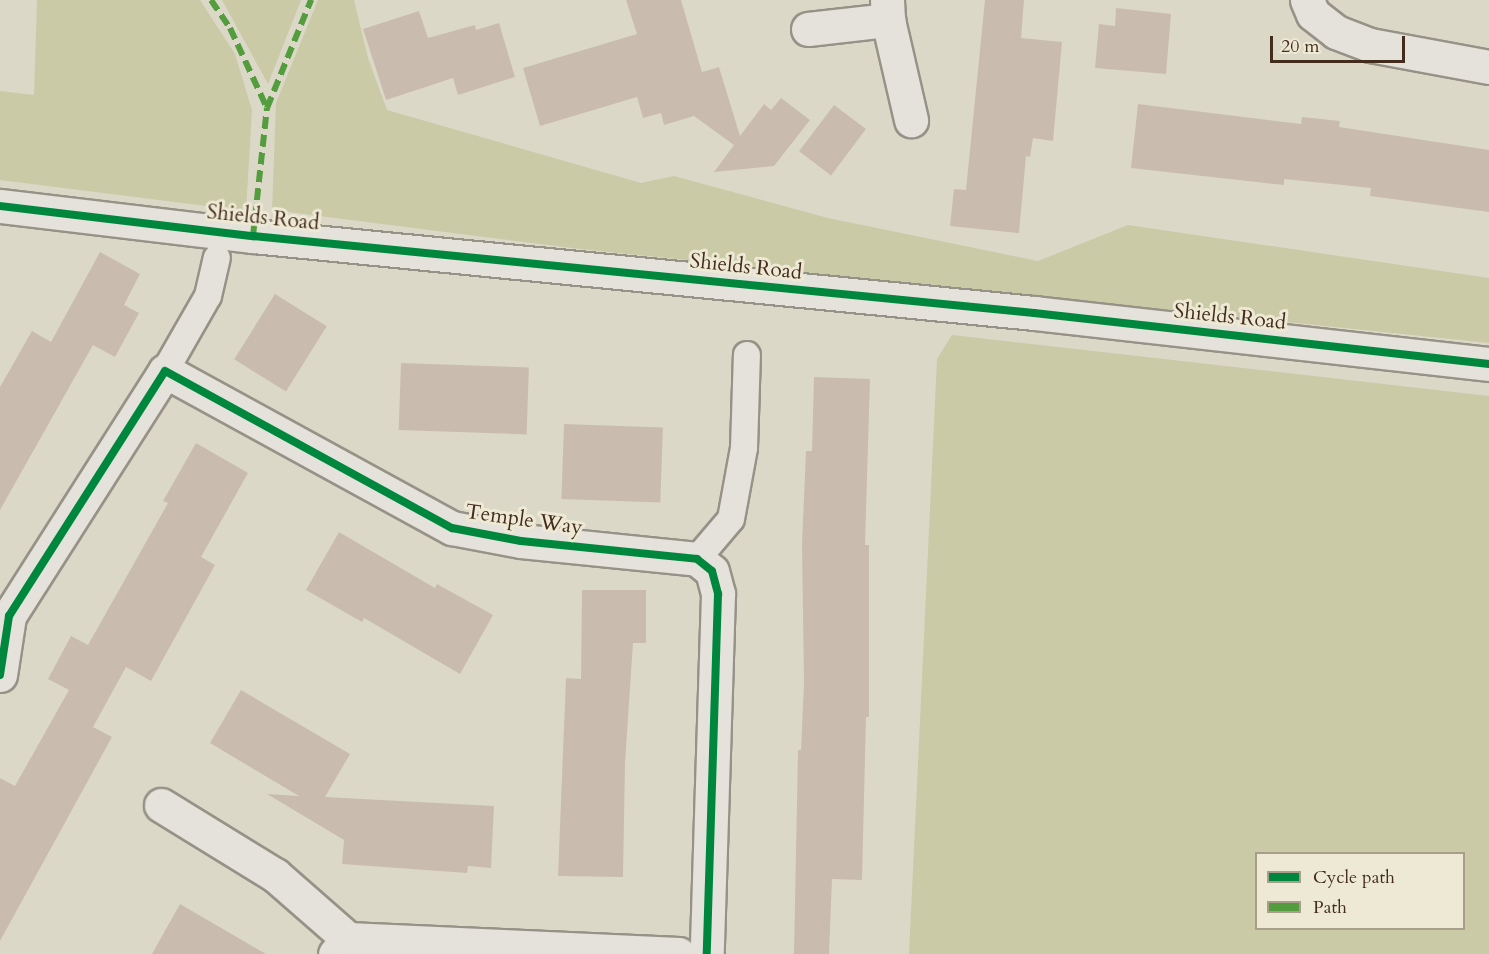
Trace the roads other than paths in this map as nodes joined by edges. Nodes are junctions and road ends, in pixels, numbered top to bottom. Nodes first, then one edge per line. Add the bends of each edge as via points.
1 (1307, 0) edge
2 (887, 10) edge
3 (808, 29) dead end
4 (1489, 67) edge
5 (911, 120) dead end
6 (0, 206) edge
7 (217, 258) dead end
8 (747, 355) dead end
9 (1489, 364) edge
10 (165, 370) junction
11 (697, 559) junction
12 (5, 613) edge
13 (0, 675) edge
14 (161, 805) dead end
15 (341, 947) edge
16 (693, 954) edge

1 - 4 street via 1313,14 1336,32 1370,45
2 - 3 street
2 - 5 street
6 - 9 street, Shields Road via 253,236 1034,313
7 - 10 lane via 208,296
8 - 11 lane via 744,448 731,519
10 - 11 street, Temple Way via 452,528 521,541
10 - 12 street
11 - 16 street via 712,571 718,594
12 - 13 street
14 - 15 street via 275,875
15 - 16 street

